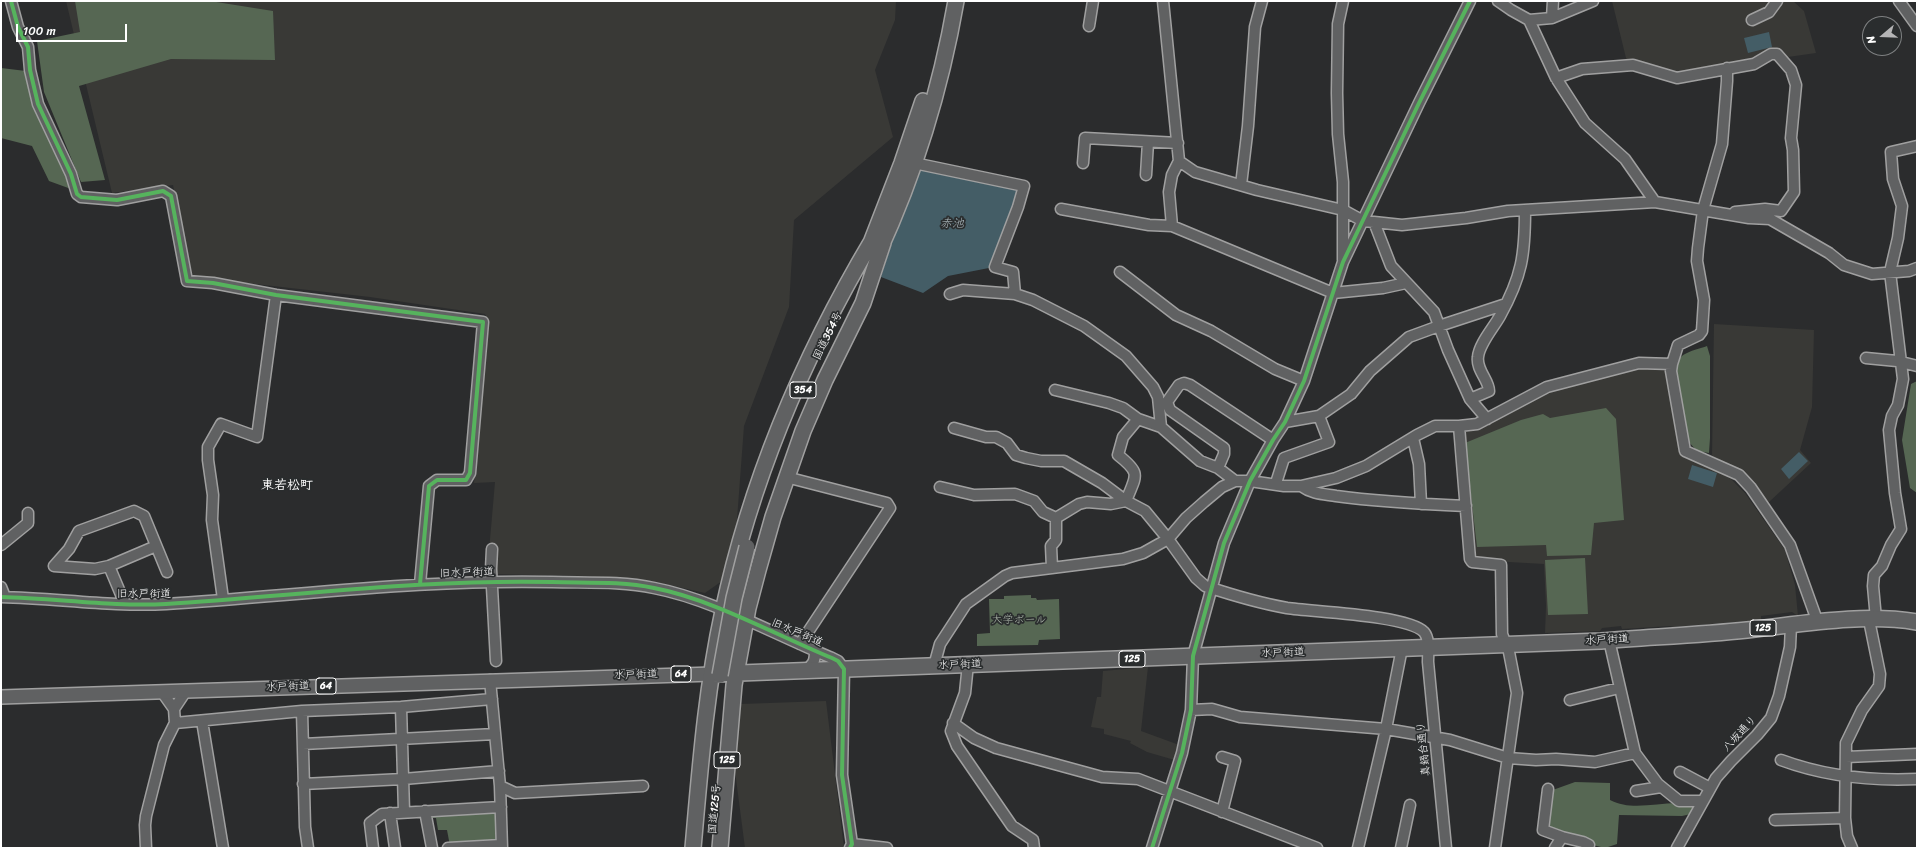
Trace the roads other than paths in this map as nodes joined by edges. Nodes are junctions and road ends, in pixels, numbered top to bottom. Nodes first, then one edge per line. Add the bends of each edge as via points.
1 (11, 1) edge
2 (946, 1) edge
3 (956, 1) edge
4 (1093, 1) edge
5 (1163, 1) edge
6 (1262, 1) edge
7 (1343, 1) edge
8 (1470, 1) edge
9 (1498, 1) edge
10 (1553, 1) edge
11 (1593, 1) edge
12 (1777, 1) edge
13 (1899, 1) edge
14 (1552, 18) junction
15 (1529, 20) junction
16 (1752, 20) dead end
17 (1088, 26) dead end
18 (1917, 26) edge
19 (1727, 68) junction
20 (1556, 78) junction
21 (1148, 142) junction
22 (1178, 143) junction
23 (1917, 146) edge
24 (1179, 161) junction
25 (914, 163) junction
26 (1083, 163) dead end
27 (1146, 176) dead end
28 (1240, 185) junction
29 (1655, 202) junction
30 (1061, 209) dead end
31 (1343, 210) junction
32 (1525, 210) junction
33 (1703, 210) junction
34 (1732, 214) junction
35 (1363, 221) junction
36 (1374, 222) junction
37 (1172, 226) junction
38 (878, 241) junction
39 (1343, 262) junction
40 (1917, 268) edge
41 (1120, 272) dead end
42 (1890, 272) junction
43 (1406, 283) junction
44 (1333, 293) junction
45 (950, 294) dead end
46 (1015, 294) junction
47 (276, 295) junction
48 (1506, 304) junction
49 (1438, 326) junction
50 (1866, 358) dead end
51 (1901, 362) junction
52 (1672, 364) junction
53 (1917, 366) edge
54 (1903, 380) junction
55 (1304, 381) junction
56 (1055, 390) dead end
57 (1470, 399) junction
58 (1319, 416) junction
59 (1138, 419) junction
60 (1487, 419) junction
61 (1285, 422) junction
62 (1460, 426) junction
63 (1161, 427) junction
64 (954, 428) dead end
65 (1413, 438) junction
66 (1273, 440) junction
67 (1218, 468) junction
68 (786, 476) junction
69 (1250, 480) junction
70 (1235, 481) junction
71 (1276, 483) junction
72 (1301, 486) junction
73 (940, 487) dead end
74 (1126, 501) junction
75 (1421, 504) junction
76 (1466, 506) junction
77 (28, 513) dead end
78 (1056, 518) junction
79 (1168, 539) junction
80 (1, 545) edge
81 (156, 546) junction
82 (492, 550) dead end
83 (108, 566) junction
84 (1052, 568) junction
85 (167, 572) dead end
86 (492, 581) junction
87 (420, 584) junction
88 (1, 587) edge
89 (1212, 588) junction
90 (3, 597) edge
91 (223, 599) junction
92 (126, 604) junction
93 (723, 610) junction
94 (1917, 615) edge
95 (746, 620) junction
96 (1872, 620) junction
97 (1892, 620) junction
98 (1917, 622) edge
99 (1818, 623) junction
100 (1791, 625) junction
101 (1609, 640) junction
102 (800, 644) junction
103 (1506, 645) junction
104 (1402, 648) junction
105 (1428, 648) junction
106 (815, 650) junction
107 (1193, 656) junction
108 (496, 661) dead end
109 (968, 664) junction
110 (934, 666) junction
111 (844, 669) junction
112 (805, 670) junction
113 (724, 674) junction
114 (490, 680) junction
115 (1619, 688) junction
116 (186, 691) junction
117 (162, 692) junction
118 (1, 697) edge
119 (492, 699) junction
120 (1570, 700) dead end
121 (401, 707) junction
122 (174, 708) junction
123 (1190, 710) junction
124 (302, 711) junction
125 (202, 721) junction
126 (175, 723) junction
127 (953, 723) junction
128 (1386, 729) junction
129 (495, 734) junction
130 (1435, 738) junction
131 (402, 740) junction
132 (303, 744) junction
133 (716, 744) junction
134 (1635, 752) junction
135 (1917, 754) edge
136 (1222, 757) dead end
137 (1846, 757) junction
138 (1508, 758) junction
139 (1781, 760) dead end
140 (498, 771) junction
141 (1680, 772) dead end
142 (1846, 776) junction
143 (402, 779) junction
144 (1917, 779) edge
145 (303, 784) junction
146 (500, 786) junction
147 (643, 786) dead end
148 (1661, 787) junction
149 (1710, 788) junction
150 (1548, 789) dead end
151 (1171, 790) junction
152 (1636, 790) dead end
153 (1702, 801) junction
154 (500, 806) junction
155 (1410, 806) dead end
156 (425, 811) junction
157 (404, 812) junction
158 (1222, 812) junction
159 (390, 813) junction
160 (1845, 818) junction
161 (1775, 820) dead end
162 (1562, 837) junction
163 (1589, 845) dead end
164 (851, 846) edge
165 (502, 847) edge
166 (146, 848) edge
167 (223, 848) edge
168 (308, 848) edge
169 (373, 848) edge
170 (395, 848) edge
171 (432, 848) edge
172 (448, 848) edge
173 (693, 848) edge
174 (702, 848) edge
175 (711, 848) edge
176 (720, 848) edge
177 (887, 848) edge
178 (1034, 848) edge
179 (1152, 848) edge
180 (1317, 848) edge
181 (1358, 848) edge
182 (1401, 848) edge
183 (1446, 848) edge
184 (1495, 848) edge
185 (1554, 848) edge
186 (1677, 848) edge
187 (1852, 848) edge

1 - 47 street via 18,27 28,47 30,70 38,104 71,174 77,194 81,197 117,200 163,191 168,193 171,196 187,281 214,283
2 - 38 highway, 国道354号 / 354 via 922,106
3 - 25 highway, 国道354号 / 354 via 933,105
4 - 17 street
5 - 22 street
6 - 28 street via 1255,27 1248,126
7 - 31 street via 1338,24 1337,107
8 - 35 street
9 - 15 street
10 - 14 street
11 - 14 street
12 - 16 street via 1769,12
13 - 18 street
14 - 15 street
15 - 20 street
19 - 20 street via 1678,78 1633,65 1582,69
19 - 33 street via 1722,144
19 - 34 street via 1754,64 1770,54 1777,54 1791,70 1796,85 1791,138 1794,192 1781,211 1736,211
20 - 29 street via 1585,123 1625,159
21 - 22 street
21 - 26 street via 1085,138
21 - 27 street
22 - 24 street
23 - 42 street via 1891,152 1893,179 1902,206
24 - 28 street via 1195,172
24 - 37 street via 1172,175 1169,192
25 - 38 highway, 国道354号 / 354
25 - 46 street via 1024,186 995,267 1013,272
28 - 31 street
29 - 32 street
29 - 33 street
30 - 37 street via 1149,225
31 - 35 street
31 - 39 street
32 - 36 street via 1402,225
32 - 48 street via 1523,257 1518,279
33 - 34 street
33 - 52 street via 1697,261 1704,300 1702,331 1678,345
34 - 42 street via 1770,219 1844,265 1872,274
35 - 36 street
35 - 39 street
36 - 43 street via 1391,266
37 - 44 street
38 - 68 highway via 863,303 825,380
38 - 93 highway via 842,293 778,426 753,498
38 - 113 highway, 国道354号 / 354, bridge via 786,428 765,487 751,548 734,598
39 - 44 street
40 - 42 street
41 - 55 street via 1176,315 1211,332 1274,369
42 - 51 street
43 - 44 street
43 - 49 street via 1412,286 1434,312
44 - 55 street
45 - 46 street via 964,290
46 - 63 street via 1033,300 1084,326 1126,356 1153,387 1158,397
47 - 87 street via 483,322 470,473 466,480 436,480 429,486
47 - 91 street via 256,437 221,424 208,447 213,495 212,520
48 - 49 street
48 - 57 street via 1478,357 1480,372 1489,391
49 - 57 street
49 - 58 street via 1410,337 1370,371 1351,394
50 - 51 street
51 - 53 street
51 - 54 street
52 - 60 street via 1639,363 1547,387
52 - 99 street via 1676,405 1685,451 1739,475 1751,488 1790,545
53 - 54 street
54 - 96 street via 1889,430 1901,529 1874,576
55 - 61 street
56 - 59 street via 1109,403 1123,408
57 - 60 street
58 - 61 street
58 - 71 street via 1329,442 1284,458
59 - 63 street
59 - 74 street via 1123,437 1118,455 1133,467 1136,475
60 - 62 street via 1478,424
61 - 66 street
62 - 65 street via 1435,426
62 - 76 street
63 - 67 street via 1200,461
64 - 74 street, 真鍋台通り via 986,437 996,437 1008,443 1016,454 1026,458 1064,461
65 - 72 street via 1366,466 1336,478
65 - 75 street via 1419,464
66 - 67 street via 1190,386 1184,383 1179,385 1167,402 1170,410 1224,448
66 - 69 street
67 - 70 street
68 - 95 highway
68 - 102 street via 887,503 890,508
69 - 70 street
69 - 71 street
69 - 89 street via 1224,543
70 - 79 street via 1222,487 1204,502
71 - 72 street via 1284,486
72 - 75 street via 1316,493 1367,501
73 - 78 street via 974,495 1015,494 1034,501 1043,512
74 - 78 street via 1111,504 1087,502
74 - 79 street, 真鍋台通り via 1145,511
75 - 76 street
76 - 103 street via 1470,559 1472,562 1501,565 1502,634
77 - 80 street via 28,523
78 - 84 street via 1056,540 1051,546
79 - 84 street via 1143,553 1123,559
79 - 89 street, 真鍋台通り via 1196,578 1205,586
81 - 83 street
81 - 83 street via 144,516 134,511 79,531 54,566 95,569
81 - 85 street
82 - 86 street
83 - 92 street
84 - 110 street via 1012,573 970,600 940,644
86 - 87 street, 旧水戸街道
86 - 93 street, 旧水戸街道 via 652,587
86 - 108 street
87 - 91 street, 旧水戸街道
88 - 90 street
89 - 105 street, 真鍋台通り via 1274,605 1343,613 1411,625 1423,632 1427,638
89 - 107 street
90 - 92 street, 旧水戸街道
91 - 92 street, 旧水戸街道
93 - 95 street, 旧水戸街道
93 - 113 highway
94 - 97 street
95 - 102 street, 旧水戸街道
95 - 113 highway
96 - 97 highway, 水戸街道 / 125
96 - 99 highway, 水戸街道 / 125
96 - 137 street via 1880,674 1879,686 1862,710 1846,743
97 - 98 highway, 水戸街道 / 125
99 - 100 highway, 水戸街道 / 125
100 - 101 highway, 水戸街道 / 125 via 1699,635
100 - 149 street, 八坂通り via 1790,647 1779,696 1770,718
101 - 103 highway, 水戸街道 / 125
101 - 115 street
102 - 106 street, 旧水戸街道
103 - 105 highway, 水戸街道 / 125
103 - 138 street via 1517,693
104 - 105 highway, 水戸街道 / 125
104 - 107 highway, 水戸街道 / 125
104 - 128 street
105 - 130 street, 真鍋台通り
106 - 111 street, 旧水戸街道 via 838,661
106 - 112 street via 813,663
107 - 109 highway, 水戸街道 / 125
107 - 123 street
109 - 110 highway, 水戸街道 / 125
109 - 127 street via 964,693
110 - 111 highway, 水戸街道 / 125
111 - 112 highway, 水戸街道 / 125
111 - 164 street via 842,775
112 - 113 highway, 水戸街道 / 125
113 - 114 main road, 水戸街道 / 64
113 - 133 highway, 国道125号 / 125
113 - 173 highway, 125 via 702,750
113 - 176 highway, 125
114 - 116 main road, 水戸街道 / 64
114 - 119 street
115 - 120 street
115 - 134 street
116 - 117 main road, 水戸街道 / 64
116 - 122 street
117 - 118 main road, 水戸街道 / 64
117 - 122 street
119 - 121 street
119 - 129 street
121 - 124 street
121 - 131 street
122 - 126 street
123 - 128 street via 1212,709 1240,717
123 - 151 street via 1182,753
124 - 125 street
124 - 132 street
125 - 126 street
125 - 167 street
126 - 166 street via 164,745 146,816
127 - 151 street via 974,738 996,748 1102,777 1138,779
127 - 178 street via 951,731 957,746 1012,826 1033,840
128 - 130 street
128 - 181 street
129 - 131 street
129 - 140 street
130 - 138 street via 1450,740
130 - 183 street, 真鍋台通り
131 - 132 street
131 - 143 street
132 - 145 street
133 - 174 highway, 国道125号 / 125
133 - 175 highway, 国道125号 / 125
134 - 138 street via 1595,762
134 - 148 street
135 - 137 street
136 - 158 street via 1235,761
137 - 142 street
138 - 184 street
139 - 142 street via 1805,769
140 - 143 street
140 - 146 street
141 - 149 street
142 - 144 street
142 - 160 street
143 - 145 street
143 - 157 street
145 - 168 street
146 - 147 street via 515,793
146 - 154 street
148 - 152 street
148 - 153 street via 1679,800
149 - 153 street, 八坂通り
150 - 162 street via 1543,830
151 - 158 street
151 - 179 street
153 - 186 street, 八坂通り
154 - 156 street
154 - 165 street
155 - 182 street
156 - 157 street
156 - 171 street
157 - 159 street
158 - 180 street
159 - 169 street via 382,814 370,823
159 - 170 street
160 - 161 street
160 - 187 street via 1847,836
162 - 163 street
162 - 185 street
164 - 177 street
165 - 172 street

